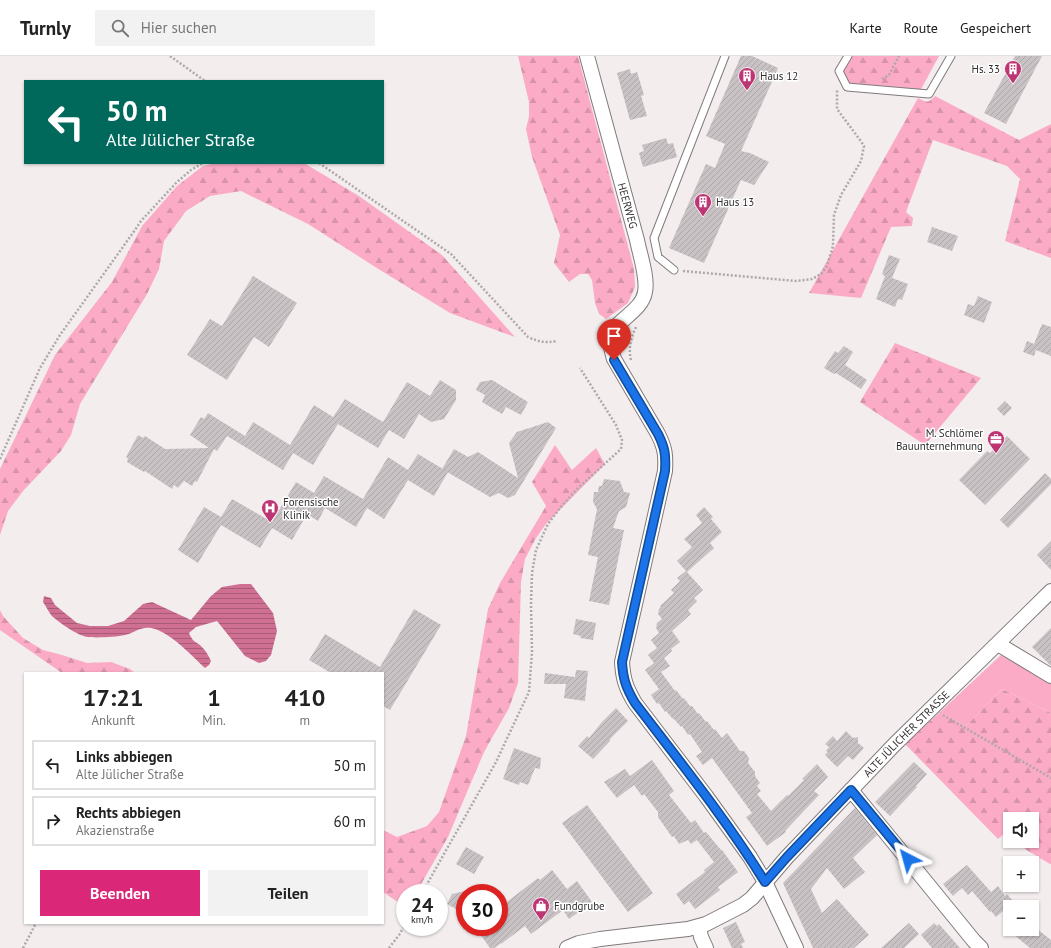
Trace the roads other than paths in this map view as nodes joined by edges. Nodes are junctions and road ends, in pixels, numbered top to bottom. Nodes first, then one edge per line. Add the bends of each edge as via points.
1 (587, 56) edge
2 (725, 56) edge
3 (848, 56) edge
4 (951, 56) edge
5 (674, 270) road end
6 (1051, 590) edge
7 (998, 644) junction
8 (1051, 676) edge
9 (851, 790) junction
10 (765, 882) junction
11 (699, 927) junction
12 (567, 948) edge
13 (706, 948) edge
14 (796, 948) edge
15 (982, 948) edge

1 - 10 street, HEERWEG via 637,240 645,282 645,293 640,304 614,331 611,346 614,360 658,434 666,457 622,662 623,676 635,703 706,796
2 - 5 lane via 654,238 658,257
3 - 4 lane via 839,71 847,87 929,94
6 - 7 street, ALTE JÜLICHER STRASSE
7 - 8 street
7 - 9 street, ALTE JÜLICHER STRASSE
9 - 10 street, ALTE JÜLICHER STRASSE
9 - 15 street
10 - 11 street, ALTE JÜLICHER STRASSE via 743,905
10 - 14 street
11 - 12 street, ALTE JÜLICHER STRASSE via 600,939
11 - 13 street

